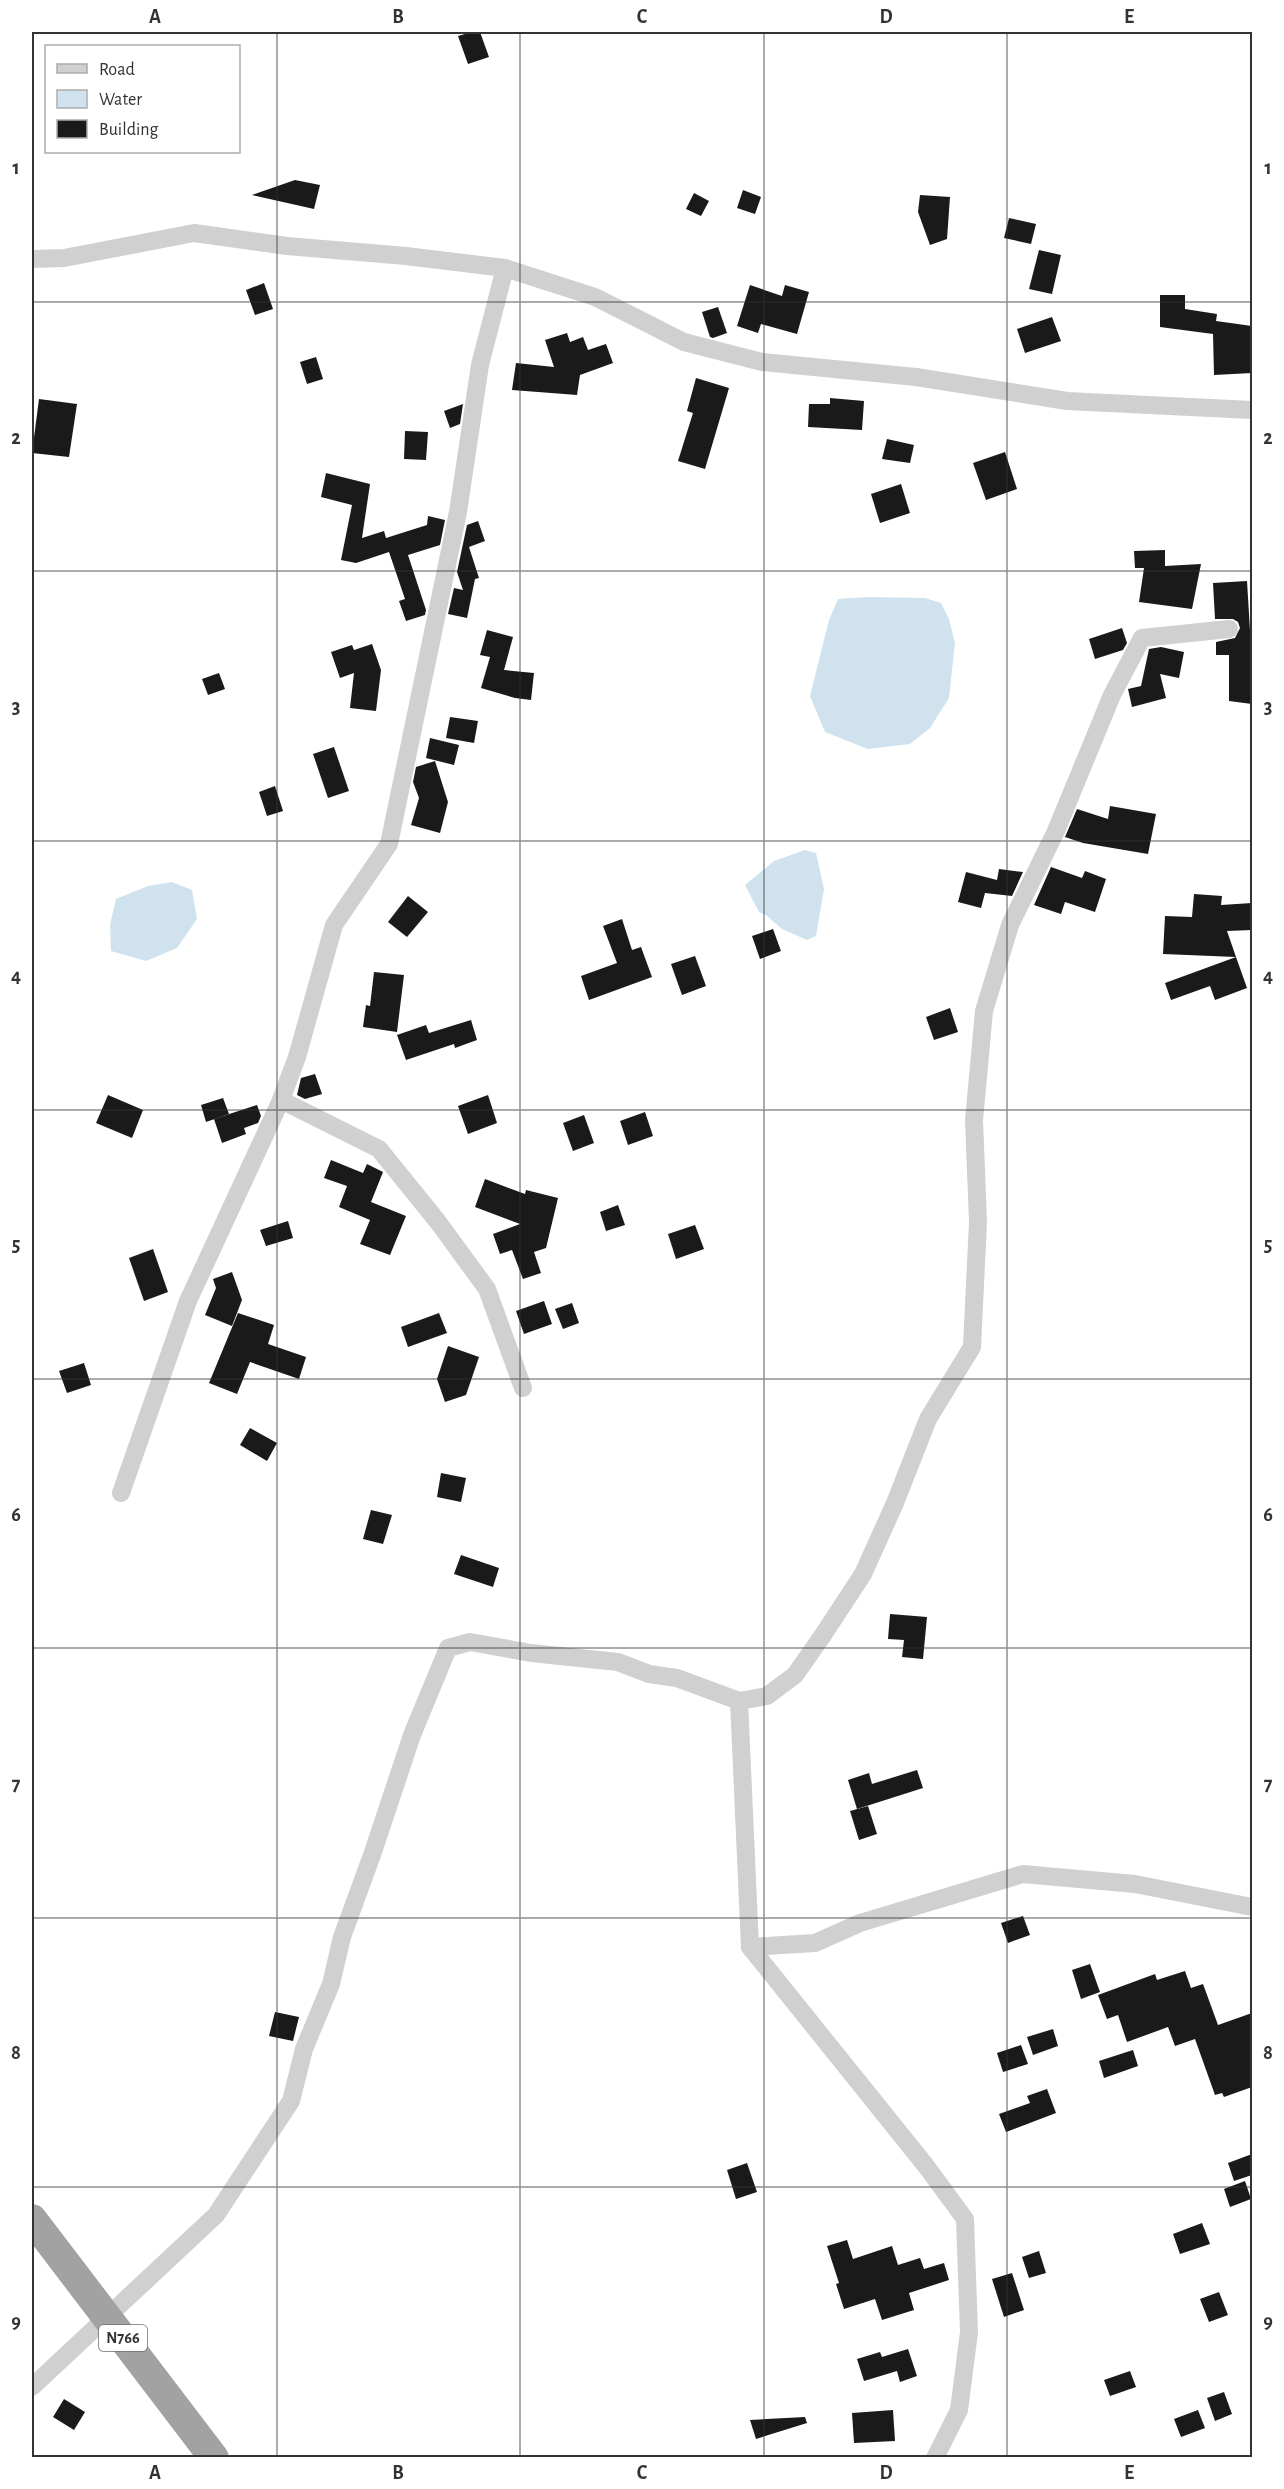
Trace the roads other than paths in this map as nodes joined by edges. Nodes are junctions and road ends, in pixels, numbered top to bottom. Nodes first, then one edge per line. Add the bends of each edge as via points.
1 (32, 259) edge
2 (505, 268) junction
3 (1252, 410) edge
4 (1229, 629) dead end
5 (281, 1100) junction
6 (523, 1388) dead end
7 (120, 1493) dead end
8 (739, 1701) junction
9 (1252, 1907) edge
10 (750, 1947) junction
11 (32, 2219) edge
12 (106, 2315) junction
13 (32, 2387) edge
14 (214, 2457) edge
15 (935, 2457) edge

1 - 2 street via 64,258 194,233
2 - 3 street via 595,297 684,342 762,362 916,377 1067,401
2 - 5 street via 480,364 458,512 389,844 334,925
4 - 8 street via 1142,638 1112,695 1056,831 1010,925 984,1011 974,1120 978,1222 972,1347 927,1419 864,1574 795,1675 767,1696
5 - 6 street via 379,1149 487,1289
5 - 7 street via 188,1301
8 - 10 street
8 - 12 street via 618,1662 470,1642 448,1648 412,1735 342,1937 331,1984 304,2049 291,2101 216,2215
9 - 10 street via 1135,1884 1023,1874 860,1923 815,1943
10 - 15 street via 964,2219 969,2332 959,2410
11 - 12 highway, N766
12 - 13 street
12 - 14 highway, N766

